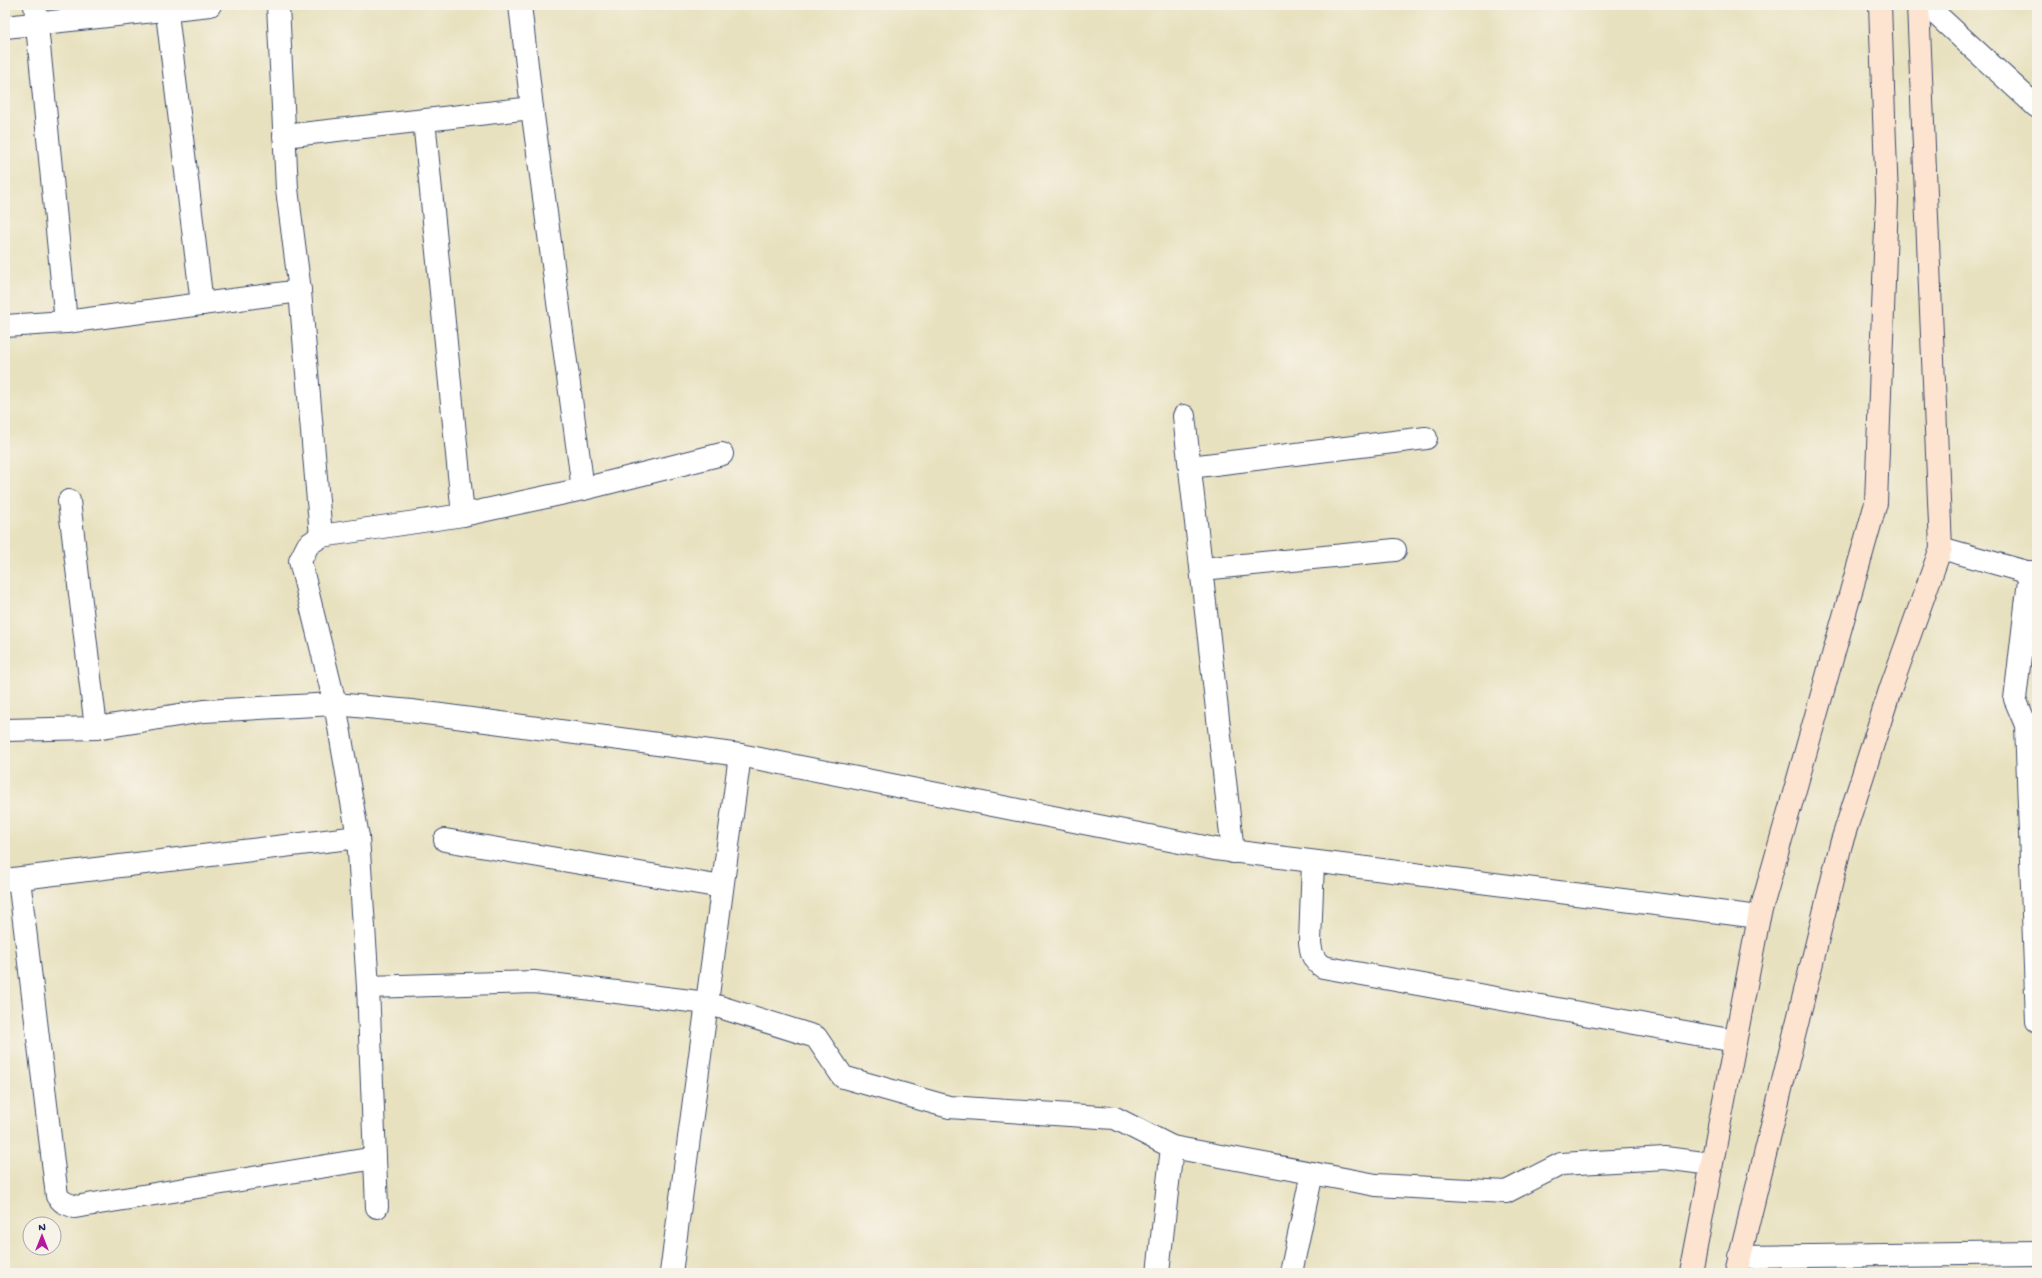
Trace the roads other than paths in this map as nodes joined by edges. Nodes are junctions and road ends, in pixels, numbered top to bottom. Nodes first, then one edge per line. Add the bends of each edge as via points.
1 (210, 5) edge
2 (278, 5) edge
3 (520, 5) edge
4 (1880, 5) edge
5 (1918, 5) edge
6 (166, 8) edge
7 (1931, 10) edge
8 (36, 15) edge
9 (5, 27) edge
10 (2037, 107) edge
11 (532, 108) junction
12 (424, 120) junction
13 (284, 136) junction
14 (300, 291) junction
15 (202, 304) junction
16 (66, 322) junction
17 (5, 326) edge
18 (1184, 416) dead end
19 (1426, 438) dead end
20 (722, 454) dead end
21 (1190, 467) junction
22 (583, 488) junction
23 (69, 501) dead end
24 (463, 515) junction
25 (321, 536) junction
26 (1941, 548) junction
27 (1395, 550) dead end
28 (1202, 569) junction
29 (2034, 573) edge
30 (335, 704) junction
31 (2032, 724) edge
32 (96, 728) junction
33 (5, 730) edge
34 (740, 755) junction
35 (358, 836) junction
36 (445, 840) dead end
37 (1233, 852) junction
38 (1312, 862) junction
39 (12, 880) edge
40 (722, 887) junction
41 (1759, 917) junction
42 (368, 987) junction
43 (707, 1004) junction
44 (2037, 1021) edge
45 (1735, 1041) junction
46 (1172, 1147) junction
47 (375, 1158) junction
48 (1711, 1164) junction
49 (1312, 1173) junction
50 (377, 1206) dead end
51 (2037, 1253) edge
52 (1896, 1264) edge
53 (1738, 1265) edge
54 (675, 1273) edge
55 (1158, 1273) edge
56 (1291, 1273) edge
57 (1691, 1273) edge

1 - 6 street
2 - 13 street
3 - 11 street
4 - 41 street via 1888,199 1876,503
5 - 26 street
6 - 8 street
6 - 15 street
7 - 10 street
8 - 9 street
8 - 16 street
11 - 12 street
11 - 22 street
12 - 13 street
12 - 24 street
13 - 14 street via 287,189
14 - 15 street
14 - 25 street
15 - 16 street
16 - 17 street
18 - 21 street
19 - 21 street
20 - 22 street
21 - 28 street
22 - 24 street
23 - 32 street
24 - 25 street
25 - 30 street via 308,545 300,561
26 - 29 street
26 - 53 street via 1841,844
27 - 28 street
28 - 37 street
29 - 31 street via 2015,699
30 - 32 street via 204,711
30 - 34 street via 411,711
30 - 35 street
31 - 44 street
32 - 33 street
34 - 37 street
34 - 40 street
35 - 39 street
35 - 42 street
36 - 40 street
37 - 38 street
38 - 41 street
38 - 45 street via 1311,954 1316,963 1323,967
39 - 47 street via 57,1196 63,1202 75,1206
40 - 43 street
41 - 45 street
42 - 43 street via 534,982
42 - 47 street
43 - 46 street via 816,1037 843,1077 949,1107 1115,1118
43 - 54 street
45 - 48 street
46 - 49 street
46 - 55 street
47 - 50 street
48 - 49 street via 1666,1158 1561,1164 1506,1192 1376,1185
48 - 57 street
49 - 56 street
51 - 52 street
52 - 53 street

